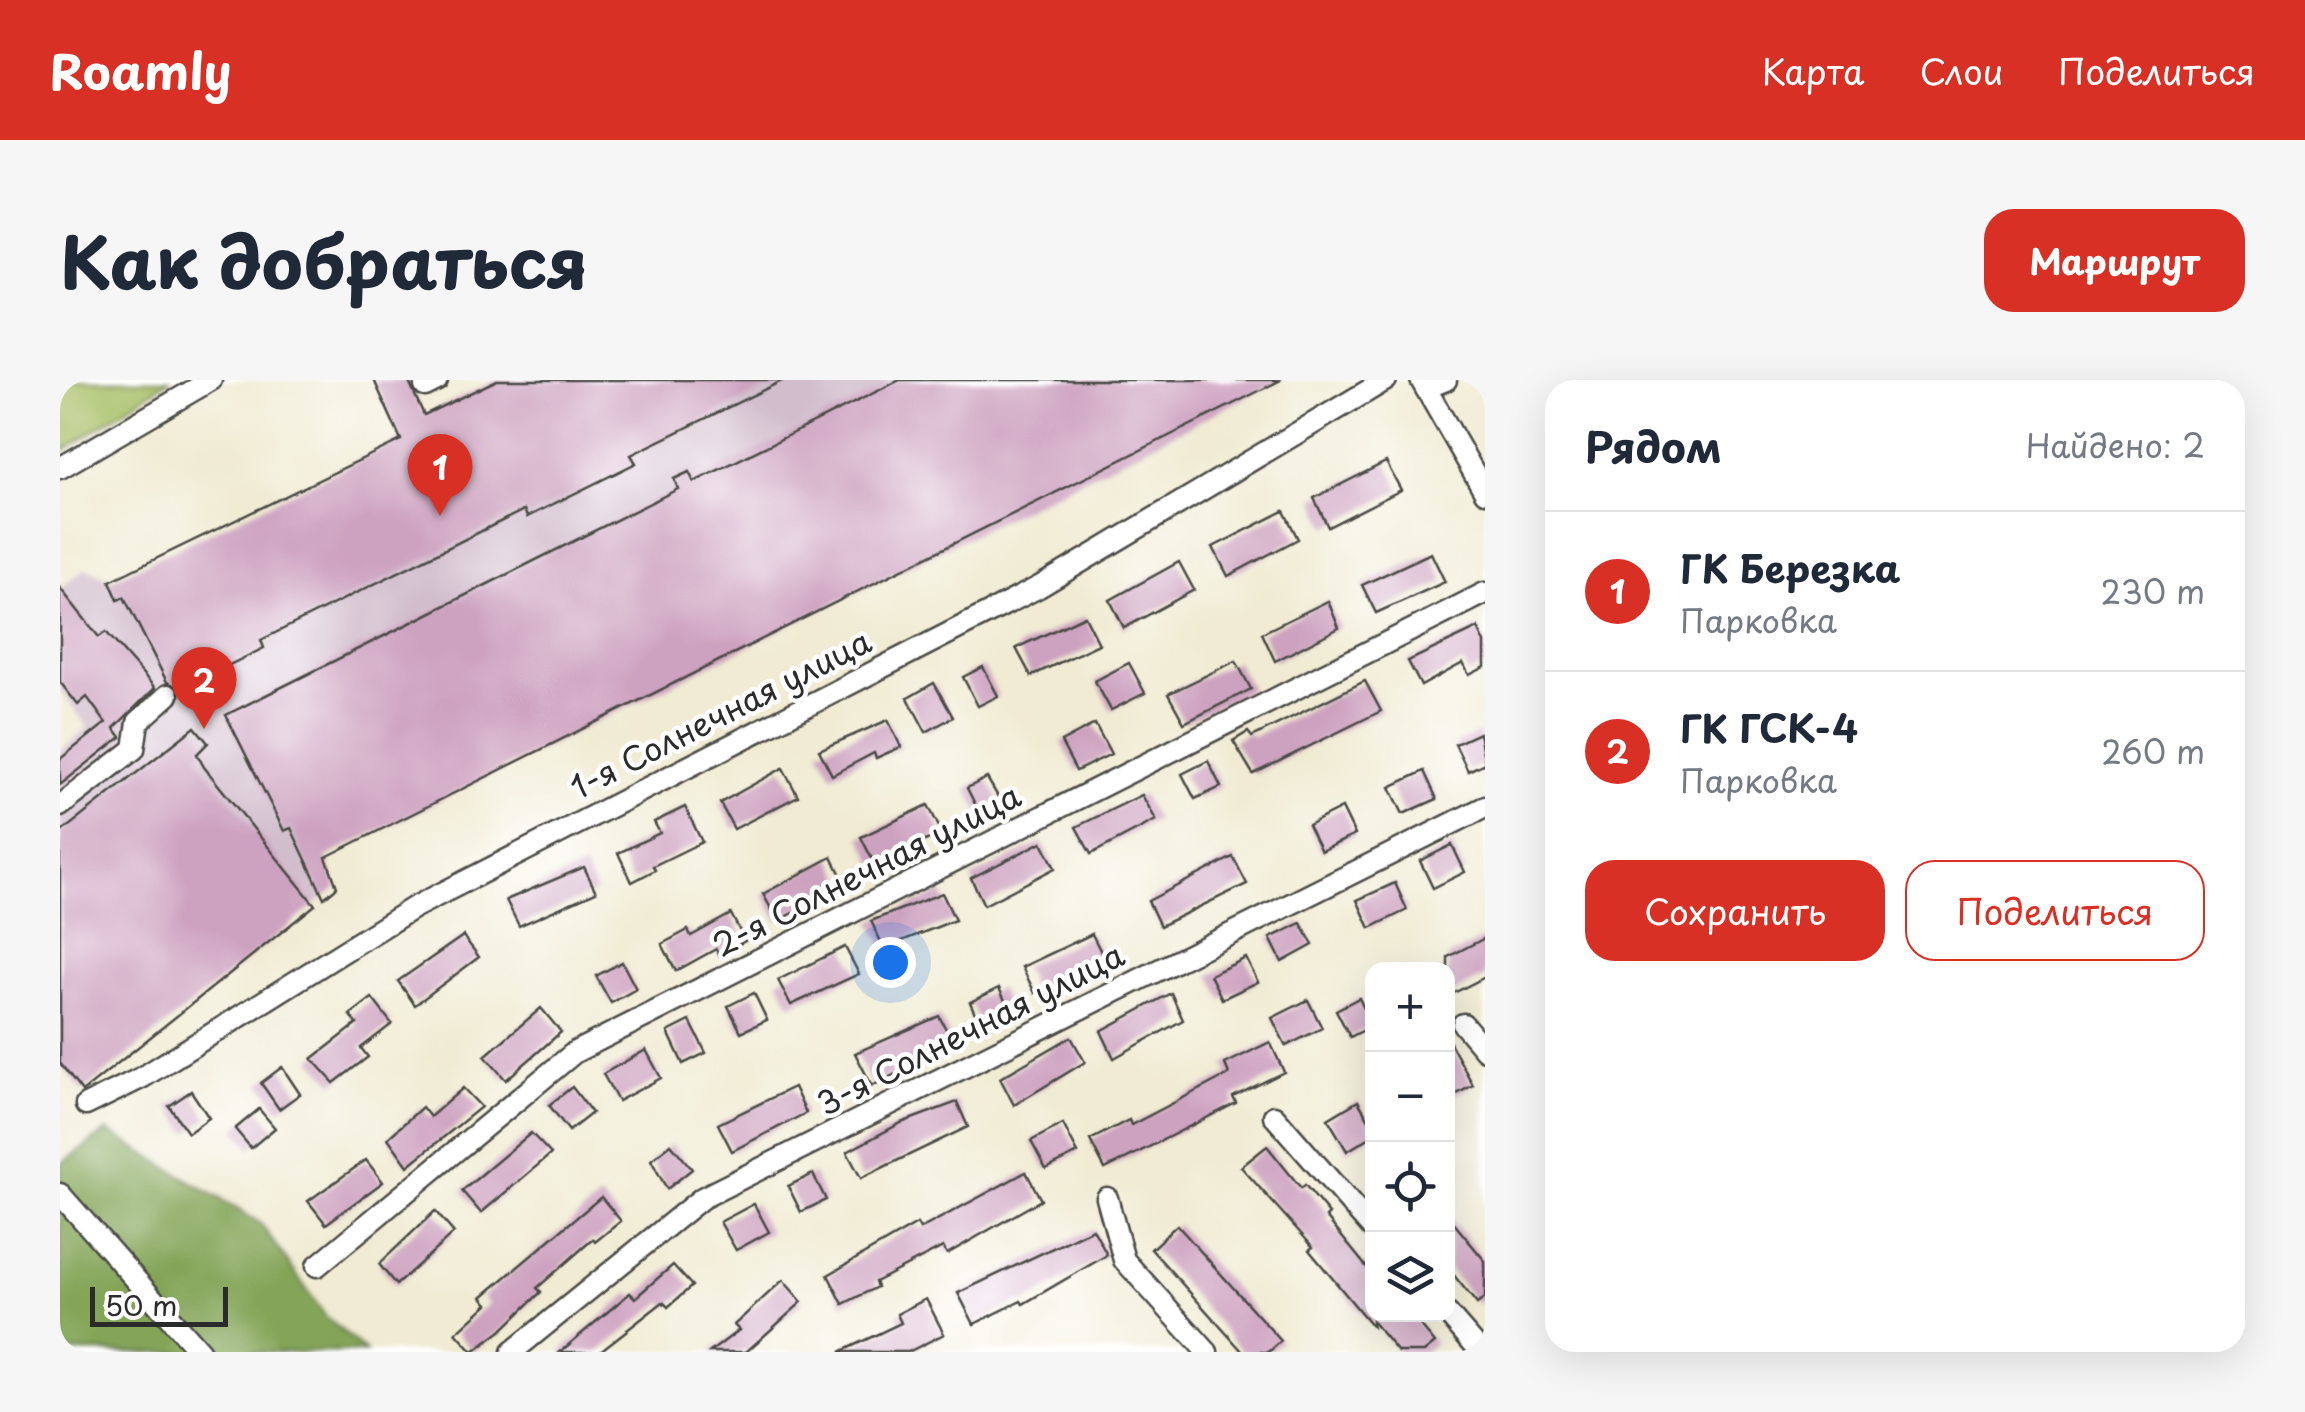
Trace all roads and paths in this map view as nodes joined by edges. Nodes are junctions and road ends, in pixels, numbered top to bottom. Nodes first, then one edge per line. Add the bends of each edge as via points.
1 (211, 380) edge
2 (1386, 380) edge
3 (1446, 380) edge
4 (1423, 384) edge
5 (60, 468) edge
6 (1485, 492) edge
7 (1485, 592) edge
8 (168, 695) dead end
9 (60, 806) edge
10 (1485, 807) edge
11 (1463, 1024) dead end
12 (1485, 1050) edge
13 (86, 1105) dead end
14 (1274, 1116) dead end
15 (60, 1194) edge
16 (1107, 1198) dead end
17 (1365, 1220) edge
18 (316, 1266) dead end
19 (1455, 1322) edge
20 (200, 1352) edge
21 (512, 1352) edge
22 (1207, 1352) edge
23 (1481, 1352) edge

1 - 5 street
2 - 13 street, 1-я Солнечная улица via 1039,587 414,908 144,1077
3 - 4 street
4 - 6 street
7 - 18 street, 2-я Солнечная улица via 575,1052
8 - 9 street via 138,722 134,749
10 - 21 street, 3-я Солнечная улица via 702,1198
11 - 12 street
14 - 17 street
15 - 20 street
16 - 22 street via 1124,1260
19 - 23 street

